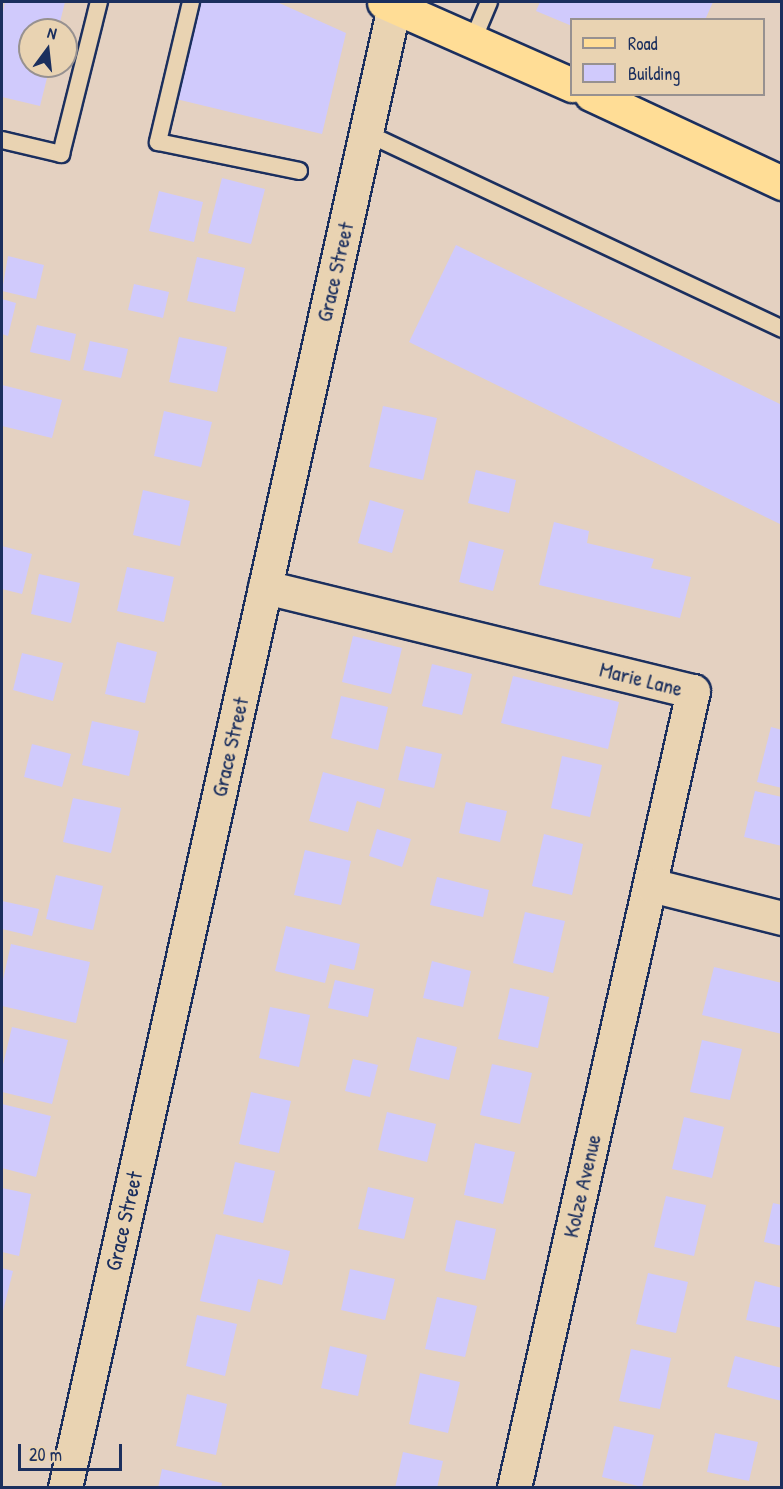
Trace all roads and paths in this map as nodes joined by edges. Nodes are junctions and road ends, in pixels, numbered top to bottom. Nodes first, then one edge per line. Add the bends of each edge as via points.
1 (99, 2) edge
2 (191, 2) edge
3 (489, 2) edge
4 (389, 4) edge
5 (473, 40) junction
6 (570, 85) edge
7 (595, 96) edge
8 (366, 133) junction
9 (2, 140) edge
10 (299, 171) dead end
11 (782, 183) edge
12 (782, 329) edge
13 (265, 587) junction
14 (651, 885) junction
15 (782, 918) edge
16 (65, 1488) edge
17 (514, 1488) edge

1 - 9 lane via 60,154
2 - 10 lane via 158,142
3 - 5 lane
4 - 5 main road
4 - 8 street, Grace Street
5 - 6 main road
7 - 11 main road
8 - 12 lane
8 - 13 street, Grace Street
13 - 14 street, Marie Lane via 693,691
13 - 16 street, Grace Street
14 - 15 street
14 - 17 street, Kolze Avenue

